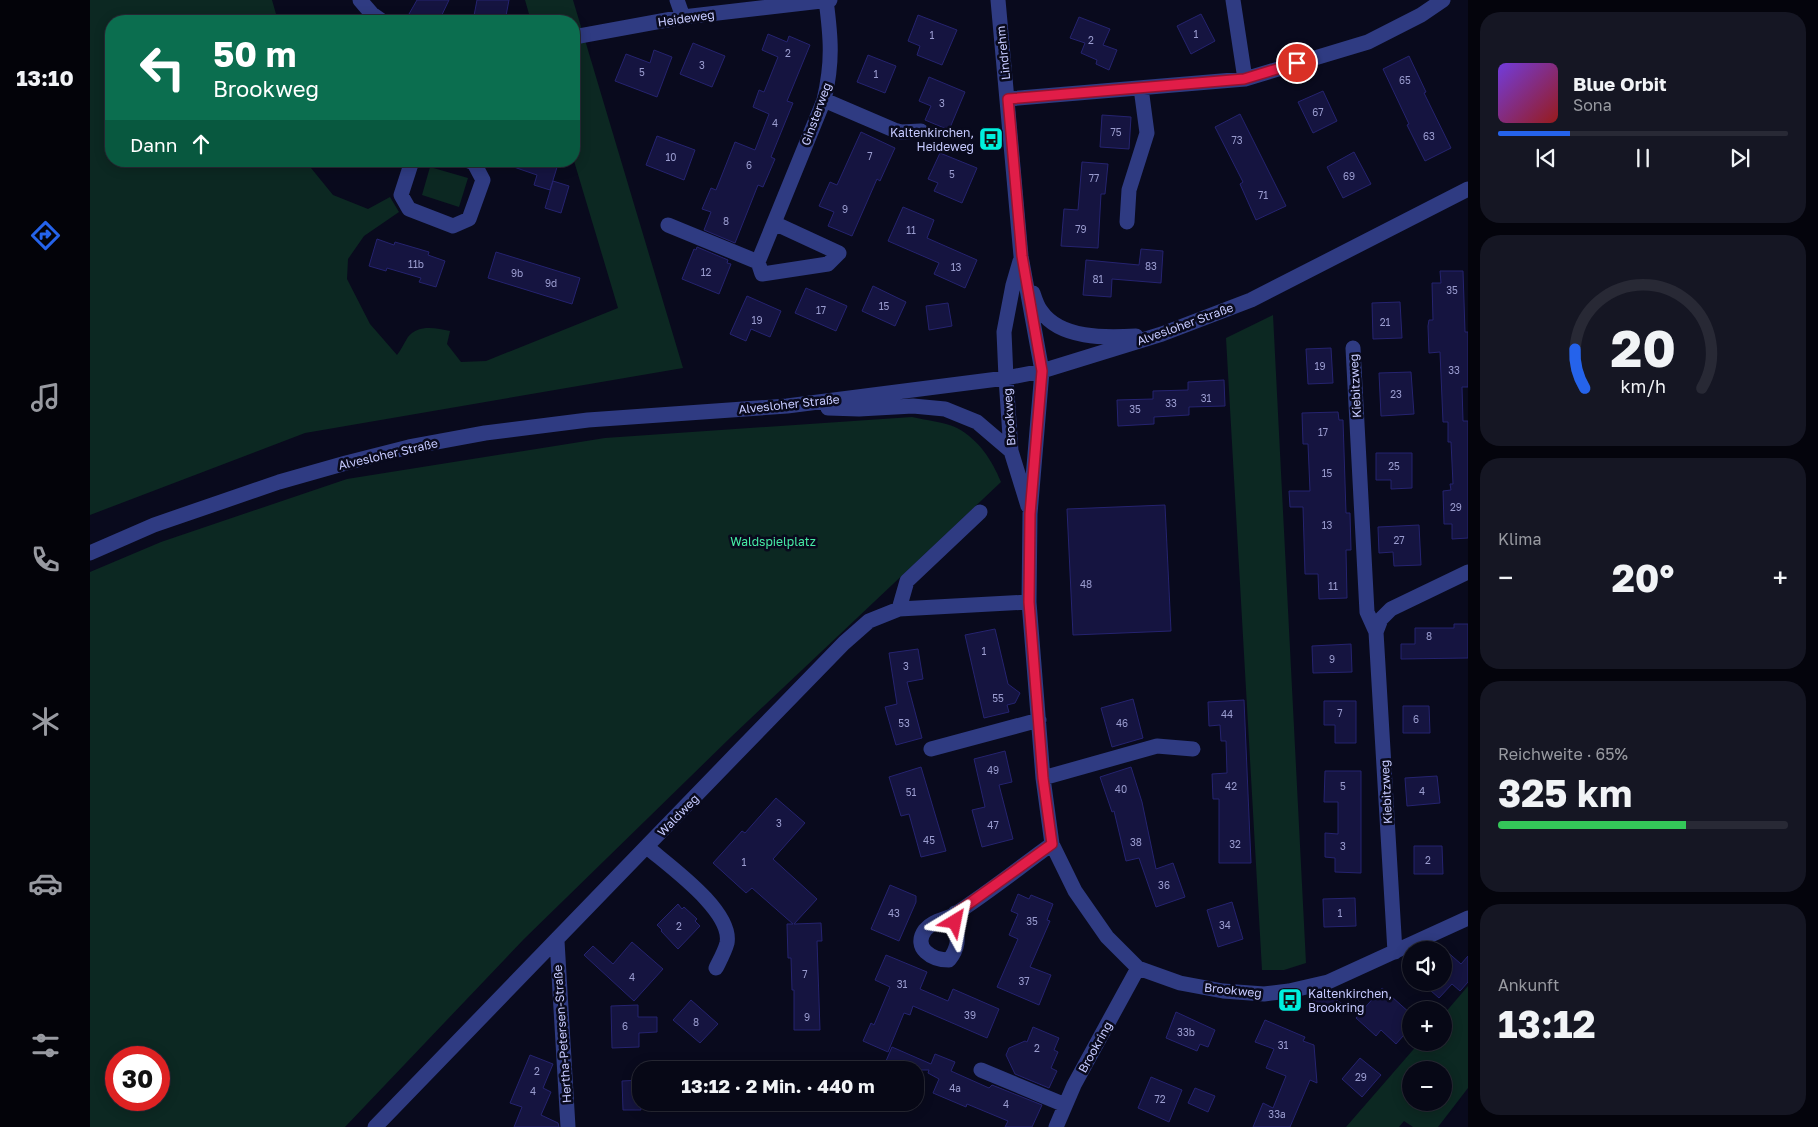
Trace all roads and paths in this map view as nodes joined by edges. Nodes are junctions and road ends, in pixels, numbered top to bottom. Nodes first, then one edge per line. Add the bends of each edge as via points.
1 (360, 0) edge
2 (677, 0) edge
3 (828, 0) edge
4 (998, 0) edge
5 (1232, 0) edge
6 (1443, 0) edge
7 (373, 15) edge
8 (683, 17) junction
9 (580, 36) edge
10 (1244, 79) junction
11 (1141, 88) junction
12 (1008, 99) junction
13 (824, 100) junction
14 (921, 131) dead end
15 (410, 167) edge
16 (476, 167) edge
17 (1468, 189) edge
18 (1127, 222) dead end
19 (774, 223) junction
20 (668, 225) dead end
21 (1022, 256) junction
22 (758, 262) junction
23 (1024, 272) junction
24 (1162, 334) junction
25 (1353, 348) dead end
26 (1042, 371) junction
27 (1006, 378) junction
28 (787, 406) junction
29 (1011, 451) junction
30 (980, 512) dead end
31 (1030, 514) junction
32 (90, 552) edge
33 (1468, 572) edge
34 (1029, 602) junction
35 (899, 608) junction
36 (1376, 632) junction
37 (1039, 720) junction
38 (931, 749) dead end
39 (1193, 749) dead end
40 (1043, 778) junction
41 (1052, 844) junction
42 (647, 847) junction
43 (956, 913) dead end
44 (1468, 918) edge
45 (556, 941) junction
46 (1395, 952) junction
47 (716, 968) dead end
48 (1138, 968) junction
49 (980, 1070) dead end
50 (1066, 1105) junction
51 (375, 1127) edge
52 (568, 1127) edge
53 (1056, 1127) edge

1 - 7 street
2 - 8 street
3 - 8 street, Heideweg
3 - 13 street, Ginsterweg via 830,75
4 - 12 street, Lindrehm
5 - 10 street
6 - 10 street via 1368,42
8 - 9 street, Heideweg
10 - 11 street
11 - 12 street
11 - 18 street via 1147,133 1129,190
12 - 21 street, Lindrehm
13 - 14 street via 894,130
13 - 19 street, Ginsterweg
15 - 16 street via 401,195 409,209 453,226 469,219 483,180
17 - 24 street, Alvesloher Straße via 1251,300
19 - 22 street, Ginsterweg
19 - 22 street via 839,253 828,264 762,274
20 - 22 street
21 - 23 street, Lindrehm
21 - 27 street, Lindrehm via 1012,285 1004,332
23 - 24 street via 1042,312 1064,329 1085,335 1121,337
23 - 26 street, Lindrehm
24 - 26 street, Alvesloher Straße
25 - 36 street, Kiebitzweg via 1367,612
26 - 27 street, Alvesloher Straße
26 - 31 street, Brookweg
27 - 28 street, Alvesloher Straße
27 - 29 street, Brookweg
28 - 29 street via 945,409 977,422
28 - 32 street, Alvesloher Straße via 588,420 484,433 409,448 279,482 154,525
29 - 31 street, Brookweg
30 - 35 street via 907,581
31 - 34 street, Brookweg
33 - 36 street via 1391,609
34 - 35 street, Waldweg
34 - 37 street, Brookweg
35 - 42 street, Waldweg via 869,620 844,643
36 - 46 street, Kiebitzweg
37 - 38 street
37 - 40 street, Brookweg
39 - 40 street via 1157,746
40 - 41 street, Brookweg
41 - 43 street
41 - 48 street, Brookweg via 1075,891 1107,937
42 - 45 street, Waldweg
42 - 47 street via 709,901 725,924 727,942
44 - 46 street, Brookweg
45 - 51 street, Waldweg
45 - 52 street, Hertha-Petersen-Straße
46 - 48 street, Brookweg via 1328,982 1264,994 1180,983
48 - 50 street, Brookring
49 - 50 street
50 - 53 street, Brookring

